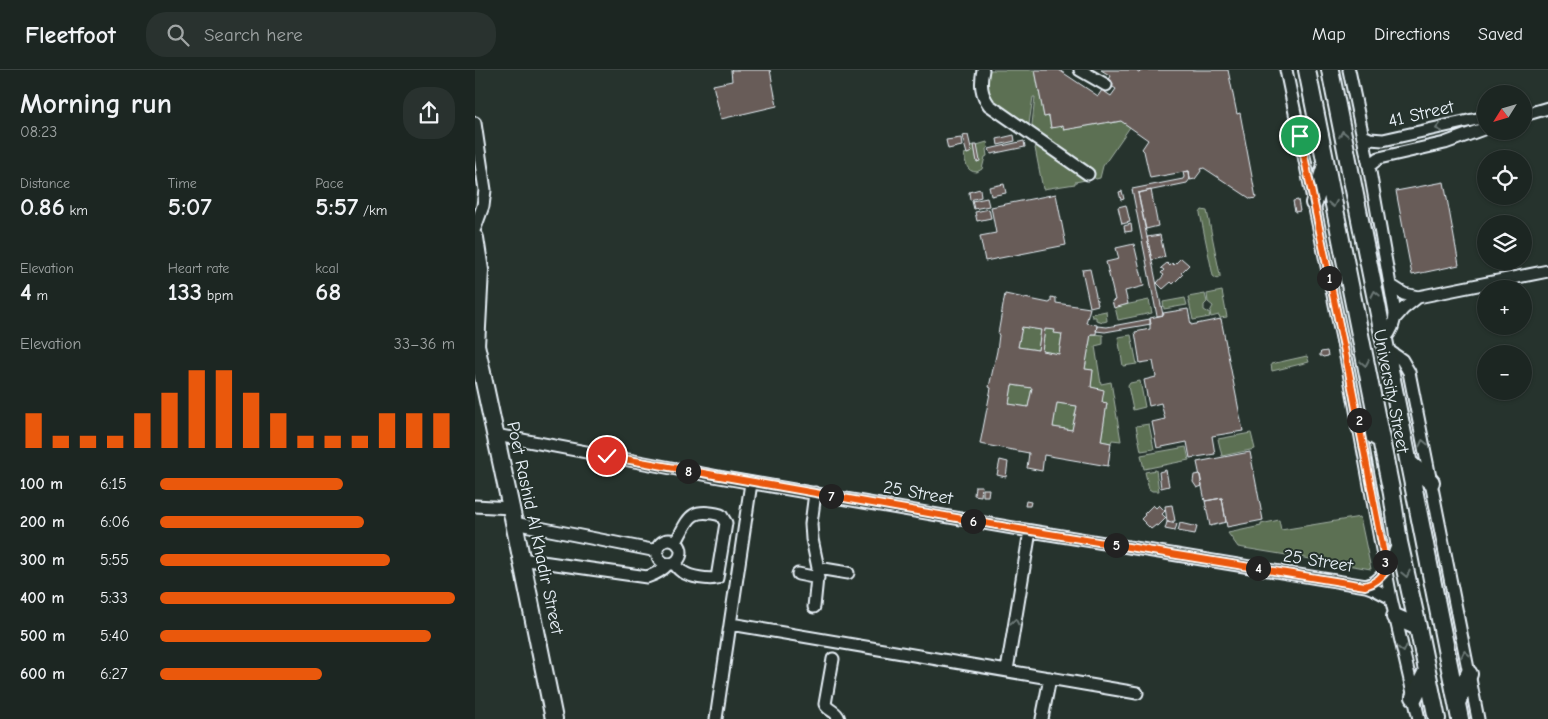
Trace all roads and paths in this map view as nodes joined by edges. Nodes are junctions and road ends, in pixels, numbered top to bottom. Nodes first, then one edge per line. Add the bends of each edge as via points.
1 (983, 70) edge
2 (1080, 70) edge
3 (1286, 70) edge
4 (1307, 70) edge
5 (1330, 70) edge
6 (1349, 70) edge
7 (1106, 85) dead end
8 (1548, 104) edge
9 (1533, 107) edge
10 (1548, 108) edge
11 (1533, 112) edge
12 (1477, 119) edge
13 (475, 123) edge
14 (1477, 131) edge
15 (1363, 136) junction
16 (1326, 166) junction
17 (1369, 166) junction
18 (1088, 174) dead end
19 (1314, 203) junction
20 (475, 228) edge
21 (475, 240) edge
22 (1548, 271) edge
23 (1390, 285) junction
24 (1418, 297) junction
25 (1395, 318) junction
26 (476, 343) edge
27 (1385, 345) junction
28 (1360, 427) junction
29 (496, 435) junction
30 (1381, 440) junction
31 (1409, 463) junction
32 (1431, 482) junction
33 (751, 483) junction
34 (815, 494) junction
35 (1392, 494) junction
36 (475, 506) edge
37 (513, 515) junction
38 (1030, 531) junction
39 (675, 542) junction
40 (1399, 542) junction
41 (657, 551) junction
42 (1427, 551) junction
43 (521, 560) junction
44 (671, 563) junction
45 (1387, 570) junction
46 (818, 573) junction
47 (848, 573) dead end
48 (798, 574) dead end
49 (1365, 586) junction
50 (1391, 598) junction
51 (815, 607) dead end
52 (1395, 617) junction
53 (731, 624) junction
54 (1418, 628) junction
55 (833, 659) dead end
56 (1007, 670) junction
57 (1427, 672) junction
58 (1469, 674) junction
59 (1050, 678) junction
60 (1137, 693) dead end
61 (1414, 698) junction
62 (1457, 703) junction
63 (554, 719) edge
64 (716, 719) edge
65 (839, 719) edge
66 (1043, 719) edge
67 (1419, 719) edge
68 (1437, 719) edge
69 (1460, 719) edge
70 (1478, 719) edge

1 - 18 street via 981,89 989,105
2 - 7 street
3 - 19 street
4 - 16 main road, University Street
27 -> 5 main road, University Street
6 - 15 street
8 - 9 street
10 - 11 street
12 -> 15 street, 41 Street via 1383,140
13 - 20 street via 485,190
14 - 17 street, 41 Street via 1445,143 1379,158
15 - 17 street
16 - 19 main road
16 -> 30 main road, University Street
17 - 23 street
19 - 28 street
21 - 26 main road, Poet Rashid Al Khadir Street via 480,284
22 - 24 street
23 - 24 street via 1404,294
23 - 25 street
24 - 25 street
25 - 27 street
26 - 29 main road, Poet Rashid Al Khadir Street
27 - 31 main road, University Street
32 -> 27 street via 1409,372 1402,360
28 - 30 main road
28 - 45 street
29 - 33 street, 25 Street
29 - 37 main road, Poet Rashid Al Khadir Street
30 - 35 main road, University Street
31 - 32 main road
31 - 42 main road, University Street
58 -> 32 street
33 - 34 street, 25 Street
33 - 53 street
34 - 38 street, 25 Street
34 - 46 street via 811,524
35 - 40 main road, University Street
35 - 42 main road via 1400,493 1406,497 1415,537
36 - 37 street
37 - 41 street
37 - 43 main road, Poet Rashid Al Khadir Street
38 - 49 street, 25 Street
56 -> 38 street
39 - 41 street via 663,541
39 - 44 street via 681,553
39 - 44 street via 695,513 721,515 726,523 717,578 686,574
40 - 45 street, 25 Street
40 -> 54 main road, University Street
41 - 44 street via 662,562
42 - 62 main road, University Street
43 - 44 street via 647,577
43 - 63 main road, Poet Rashid Al Khadir Street
45 - 49 street, 25 Street via 1376,582
45 - 50 street
46 - 47 street
46 - 48 street
46 - 51 street
49 - 50 street, 25 Street
50 - 52 street
52 - 54 main road
52 -> 61 street
53 - 56 street
53 - 64 street
54 - 57 main road, University Street
55 - 65 street via 825,704
56 - 59 street
57 - 61 main road
57 - 68 main road, University Street
58 - 62 main road
58 - 70 street
59 - 60 street
59 - 66 street
61 - 67 street
62 - 69 main road, University Street

